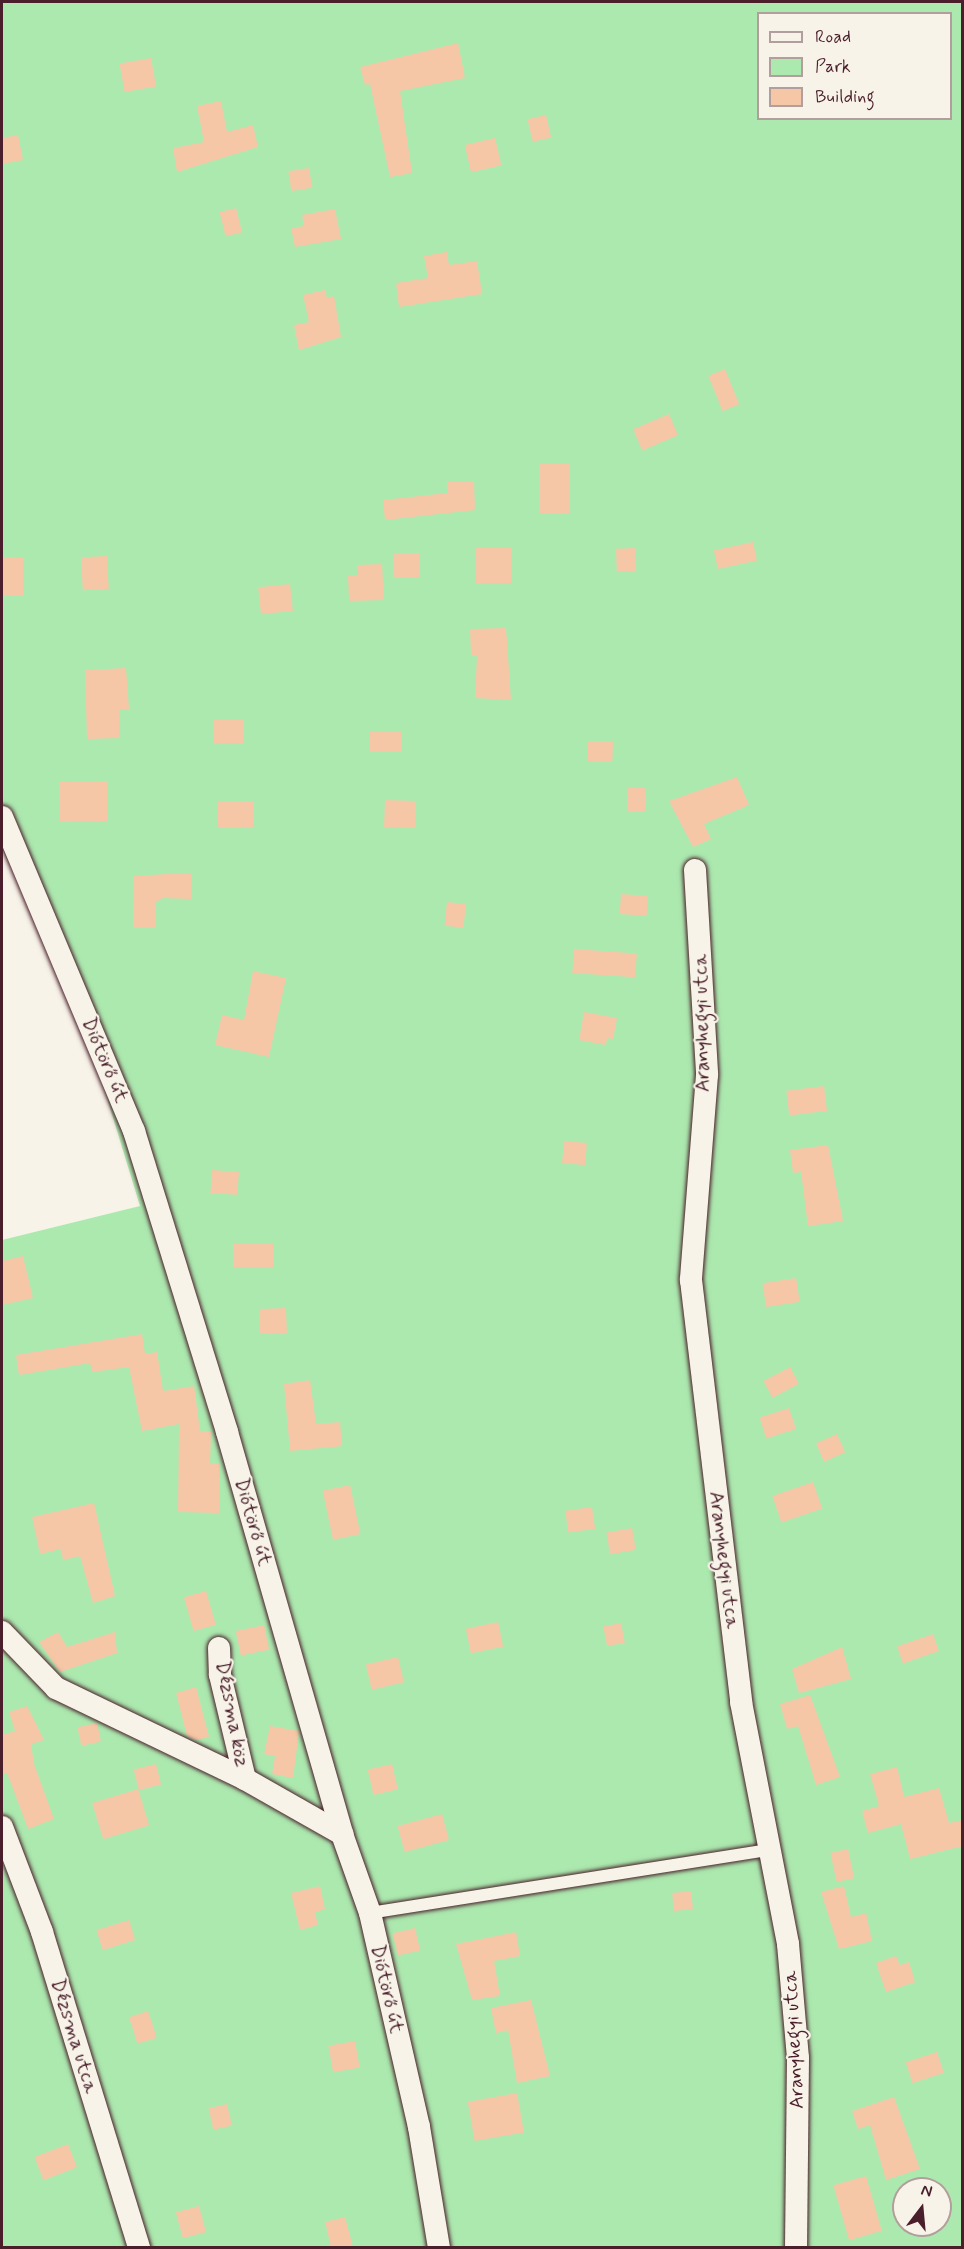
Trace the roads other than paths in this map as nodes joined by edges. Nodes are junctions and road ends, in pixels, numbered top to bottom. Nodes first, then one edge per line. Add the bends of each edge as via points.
1 (2, 817) edge
2 (695, 870) dead end
3 (2, 1632) edge
4 (219, 1648) dead end
5 (245, 1779) junction
6 (2, 1827) edge
7 (342, 1834) junction
8 (769, 1850) junction
9 (370, 1913) junction
10 (139, 2247) edge
11 (439, 2247) edge
12 (796, 2247) edge

1 - 7 street, Diótörő út via 134,1131 227,1432
2 - 8 street, Aranyhegyi utca via 706,1075 691,1280 741,1702
3 - 5 street via 56,1688
4 - 5 street, Dézsma köz via 220,1675
5 - 7 street
6 - 10 street, Dézsma utca via 42,1932
7 - 9 street, Diótörő út
8 - 9 lane
8 - 12 street, Aranyhegyi utca via 788,1944 798,2058
9 - 11 street, Diótörő út via 419,2127

